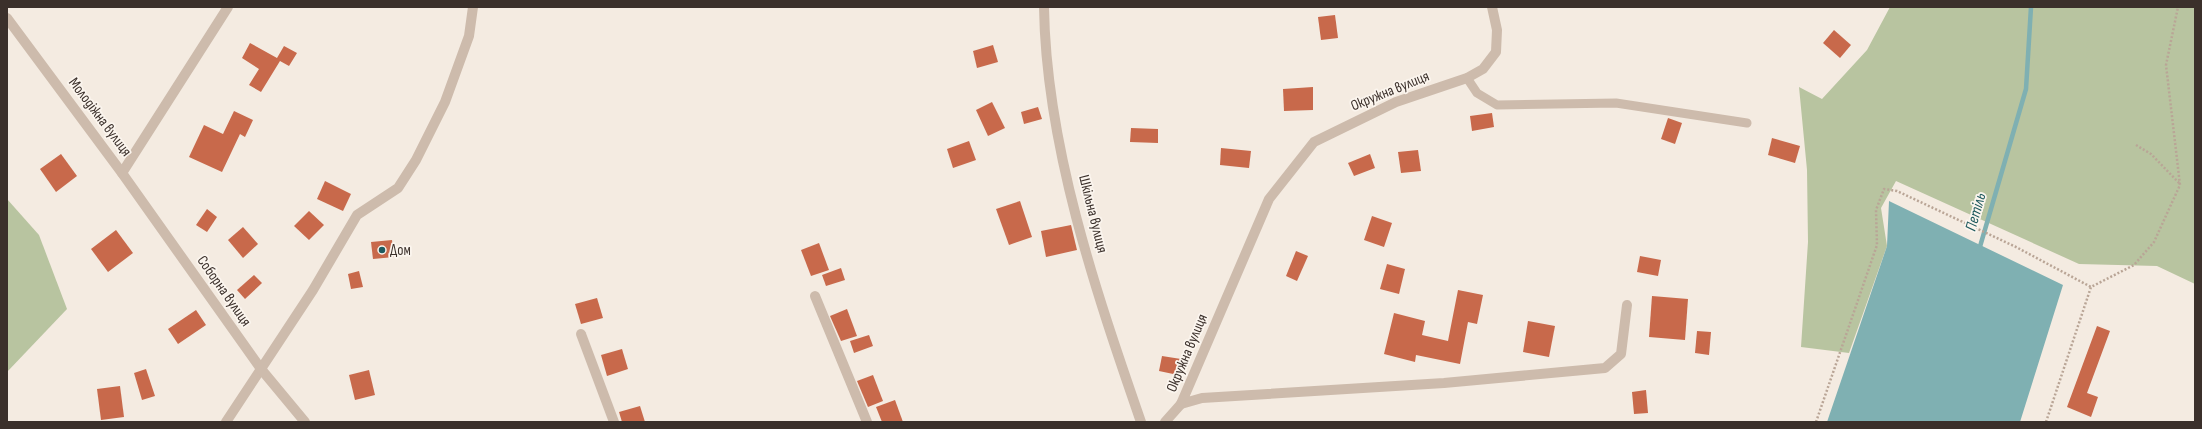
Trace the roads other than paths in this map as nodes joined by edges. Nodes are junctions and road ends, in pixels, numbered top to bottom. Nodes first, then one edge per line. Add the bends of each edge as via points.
1 (228, 7) edge
2 (473, 7) edge
3 (1044, 7) edge
4 (1492, 7) edge
5 (7, 18) edge
6 (1467, 78) junction
7 (1747, 123) dead end
8 (122, 173) junction
9 (816, 296) dead end
10 (1627, 305) dead end
11 (581, 334) dead end
12 (261, 369) junction
13 (1181, 404) junction
14 (226, 422) edge
15 (305, 422) edge
16 (614, 422) edge
17 (867, 422) edge
18 (1141, 422) edge
19 (1165, 422) edge

1 - 8 street, Молодіжна вулиця
2 - 12 street via 469,36 445,102 416,160 398,188 357,215 313,290
3 - 18 street, Шкільна вулиця via 1051,105 1082,240
4 - 6 street, Окружна вулиця via 1497,30 1496,52 1483,69
5 - 8 street, Молодіжна вулиця
6 - 7 lane via 1477,93 1497,105 1616,103
6 - 13 street, Окружна вулиця via 1396,102 1314,142 1269,199
8 - 12 street, Соборна вулиця
9 - 17 street
10 - 13 street, Окружна вулиця via 1621,354 1605,368 1444,383 1202,398
11 - 16 street
12 - 14 street
12 - 15 street, Соборна вулиця
13 - 19 street

